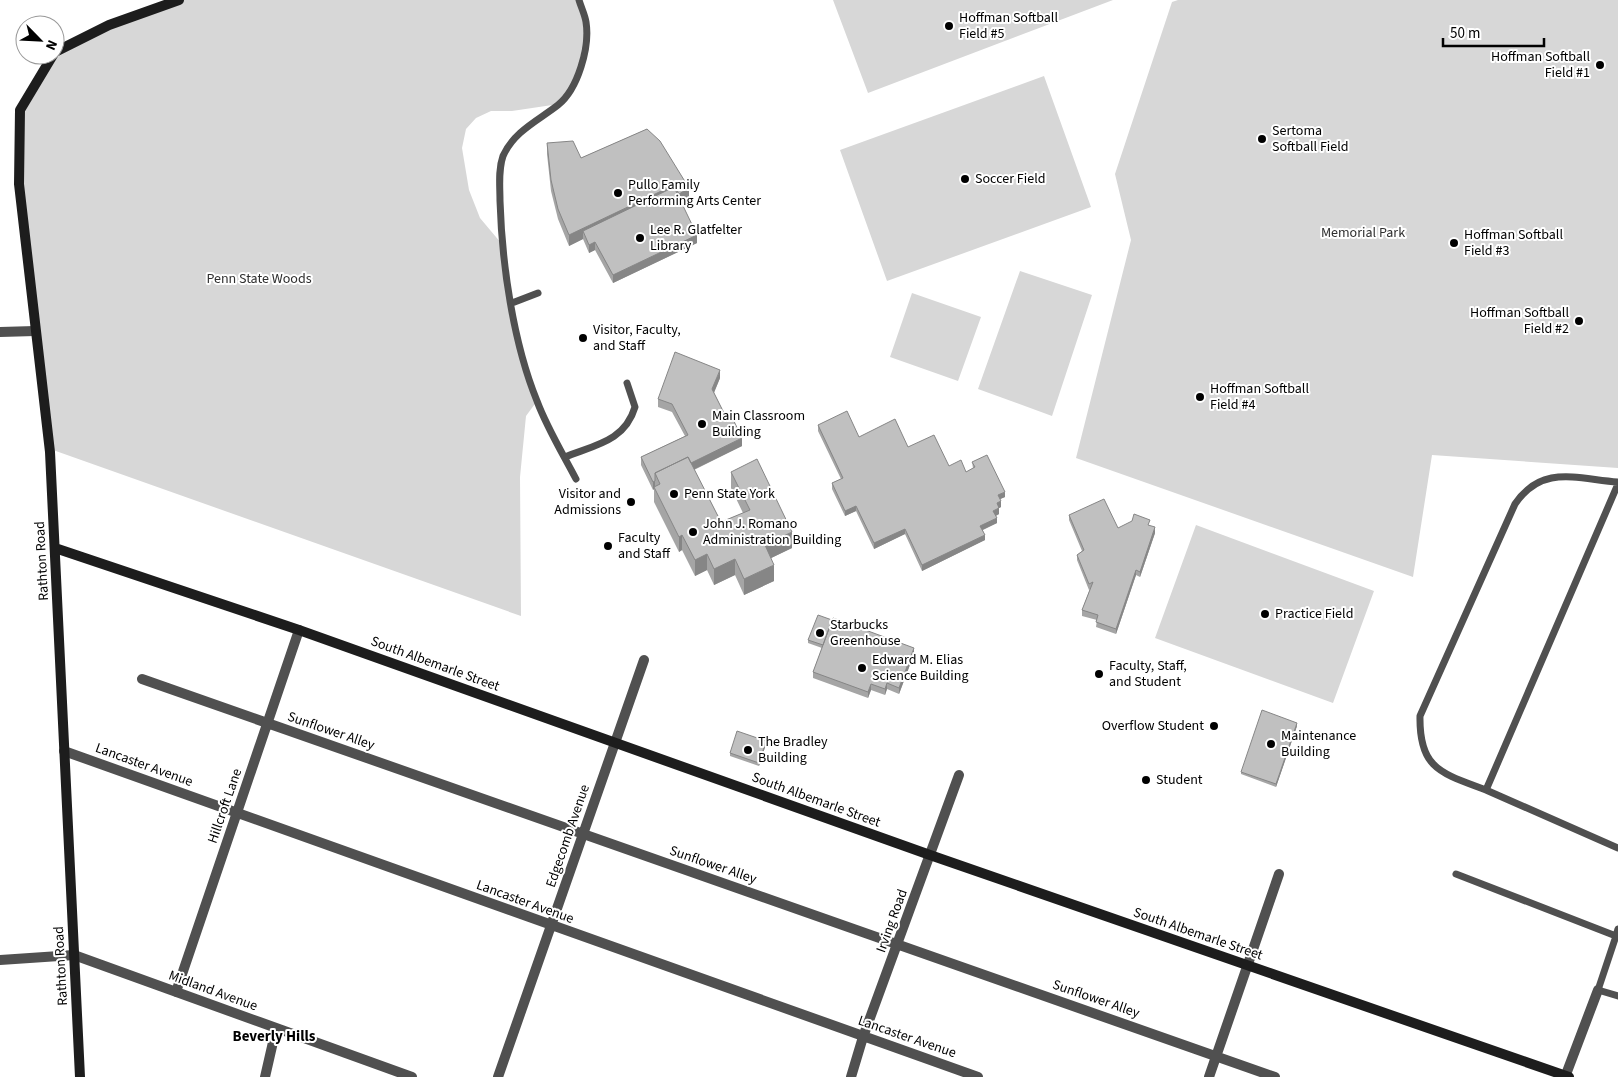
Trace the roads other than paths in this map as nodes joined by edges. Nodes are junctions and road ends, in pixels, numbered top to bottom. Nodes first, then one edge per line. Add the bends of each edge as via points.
1 (180, 0) edge
2 (579, 0) edge
3 (65, 48) edge
4 (47, 65) edge
5 (538, 293) dead end
6 (512, 303) junction
7 (35, 331) junction
8 (0, 332) edge
9 (627, 384) dead end
10 (565, 457) junction
11 (576, 480) dead end
12 (1618, 483) edge
13 (55, 548) junction
14 (299, 630) junction
15 (644, 660) dead end
16 (142, 679) dead end
17 (268, 723) junction
18 (615, 742) junction
19 (64, 751) junction
20 (959, 775) dead end
21 (1486, 790) junction
22 (237, 813) junction
23 (582, 833) junction
24 (1618, 848) edge
25 (930, 855) junction
26 (1279, 874) dead end
27 (1456, 874) dead end
28 (551, 926) junction
29 (1617, 934) edge
30 (898, 944) junction
31 (74, 955) junction
32 (0, 960) edge
33 (1247, 966) junction
34 (1598, 990) junction
35 (176, 992) junction
36 (1618, 996) edge
37 (276, 1029) junction
38 (863, 1037) junction
39 (1217, 1056) junction
40 (80, 1077) edge
41 (266, 1077) edge
42 (412, 1077) edge
43 (498, 1077) edge
44 (851, 1077) edge
45 (978, 1077) edge
46 (1209, 1077) edge
47 (1275, 1077) edge
48 (1567, 1077) edge

1 - 3 street, Rathton Road via 109,25
2 - 6 lane via 586,21 585,40 573,90 514,139 503,156 499,174 501,243
4 - 7 street, Rathton Road via 20,110 19,184
5 - 6 lane
6 - 10 lane via 516,330 537,401
7 - 8 street
7 - 13 street, Rathton Road via 50,452
9 - 10 lane via 635,407 627,427 606,441
10 - 11 lane
12 - 21 lane
12 - 21 lane via 1542,478 1522,493 1420,716 1422,748 1434,766
13 - 14 street, South Albemarle Street
13 - 19 street, Rathton Road
14 - 17 street, Hillcroft Lane
14 - 18 street, South Albemarle Street
15 - 18 street, Edgecomb Avenue
16 - 17 street, Sunflower Alley
17 - 22 street, Hillcroft Lane
17 - 23 street, Sunflower Alley
18 - 23 street, Edgecomb Avenue
18 - 25 street, South Albemarle Street
19 - 22 street, Lancaster Avenue
19 - 31 street, Rathton Road
20 - 25 street, Irving Road
21 - 24 lane
22 - 28 street, Lancaster Avenue
22 - 35 street, Hillcroft Lane
23 - 28 street, Edgecomb Avenue
23 - 30 street, Sunflower Alley
25 - 30 street, Irving Road
25 - 33 street, South Albemarle Street
26 - 33 street
27 - 29 lane
28 - 38 street, Lancaster Avenue
28 - 43 street, Edgecomb Avenue
29 - 34 lane
30 - 38 street, Irving Road
30 - 39 street, Sunflower Alley
31 - 32 street, Midland Avenue
31 - 35 street, Midland Avenue
31 - 40 street, Rathton Road
33 - 39 street
33 - 48 street, South Albemarle Street
34 - 36 lane
34 - 48 street
35 - 37 street, Midland Avenue
37 - 41 street
37 - 42 street, Midland Avenue
38 - 44 street, Irving Road
38 - 45 street, Lancaster Avenue
39 - 46 street
39 - 47 street, Sunflower Alley

